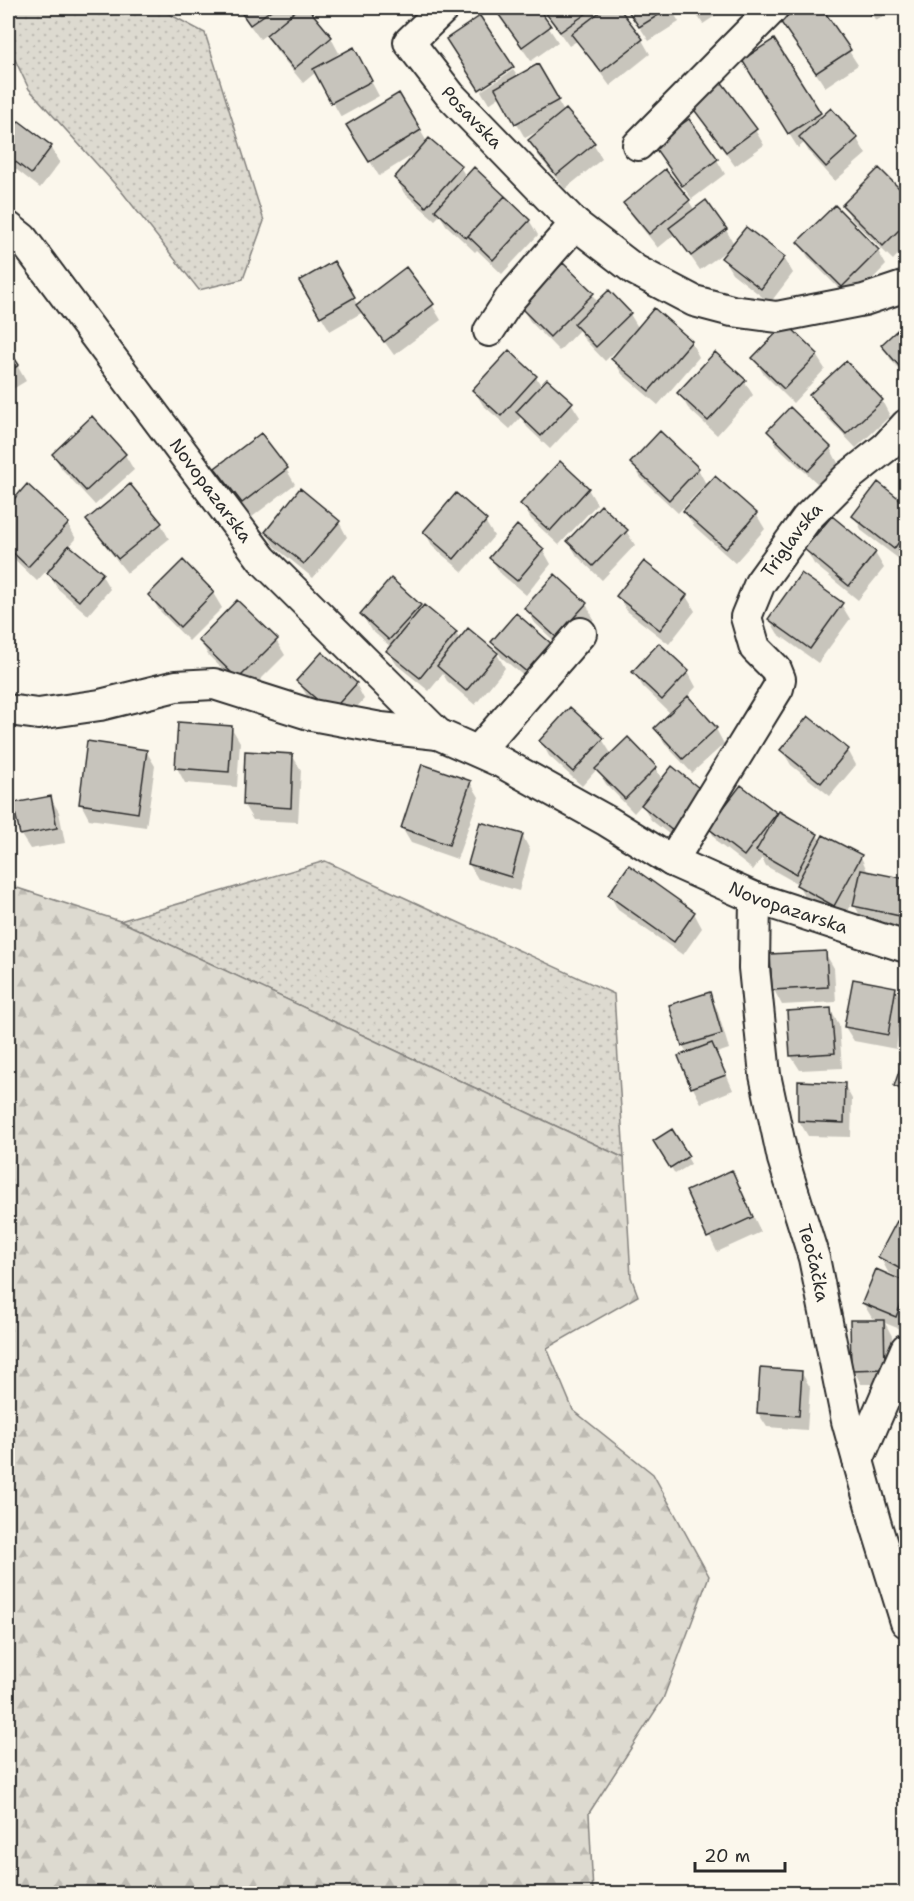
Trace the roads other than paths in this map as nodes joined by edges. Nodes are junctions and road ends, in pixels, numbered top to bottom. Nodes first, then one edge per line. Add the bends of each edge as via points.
1 (444, 8) edge
2 (773, 8) edge
3 (638, 145) dead end
4 (575, 224) junction
5 (8, 227) edge
6 (906, 286) edge
7 (489, 331) dead end
8 (906, 425) edge
9 (581, 633) dead end
10 (8, 710) edge
11 (438, 734) junction
12 (478, 751) junction
13 (672, 861) junction
14 (755, 898) junction
15 (906, 947) edge
16 (906, 1349) edge
17 (858, 1460) junction
18 (906, 1622) edge

1 - 4 street, Posavska via 409,42 450,95
2 - 3 street
4 - 6 street, Posavska via 635,270 694,301 732,311 777,317 864,300
4 - 7 street via 510,298
5 - 11 street, Novopazarska via 22,238 262,559
8 - 13 street, Triglavska via 807,518 760,583 746,617 755,648 776,669 778,688
9 - 12 street
10 - 11 street, Novopazarska via 38,714 100,705 177,686 214,684 312,715
11 - 12 street, Novopazarska
12 - 13 street, Novopazarska
13 - 14 street, Novopazarska
14 - 15 street, Novopazarska
14 - 17 street, Teočačka via 754,968 765,1075 783,1159 813,1258
16 - 17 street
17 - 18 street, Teočačka

